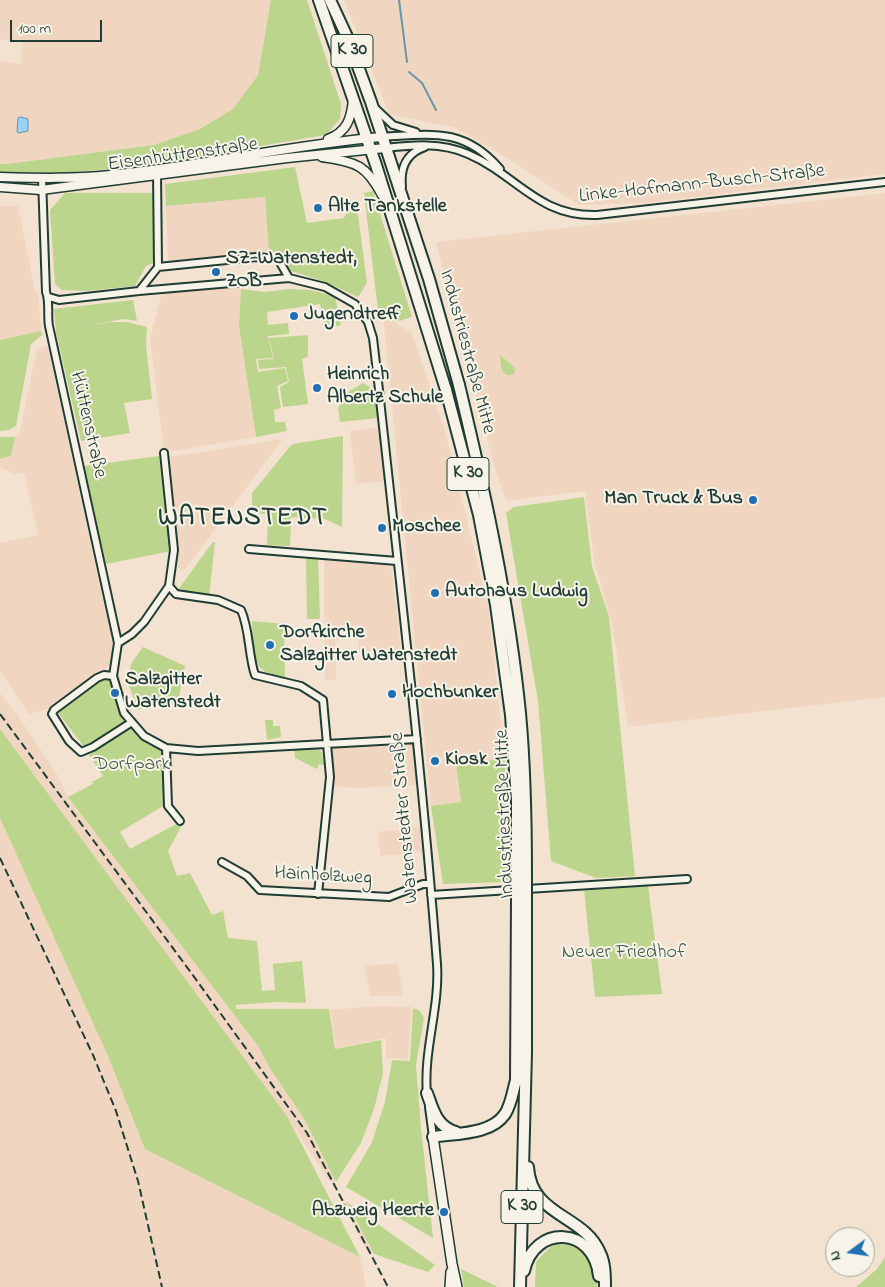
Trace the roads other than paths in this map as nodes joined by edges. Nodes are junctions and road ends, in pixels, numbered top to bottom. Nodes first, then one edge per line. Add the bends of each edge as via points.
1 (319, 0) edge
2 (330, 0) edge
3 (353, 98) junction
4 (371, 102) junction
5 (420, 133) junction
6 (381, 137) junction
7 (366, 138) junction
8 (315, 144) junction
9 (429, 145) junction
10 (385, 148) junction
11 (370, 149) junction
12 (315, 155) junction
13 (157, 173) junction
14 (504, 174) junction
15 (0, 177) edge
16 (42, 178) junction
17 (885, 182) edge
18 (0, 187) edge
19 (42, 190) junction
20 (388, 207) junction
21 (405, 207) junction
22 (158, 267) junction
23 (289, 278) junction
24 (139, 291) junction
25 (49, 297) junction
26 (164, 453) dead end
27 (249, 549) dead end
28 (397, 561) junction
29 (169, 586) junction
30 (118, 643) junction
31 (113, 676) junction
32 (132, 722) junction
33 (416, 739) junction
34 (328, 743) junction
35 (166, 748) junction
36 (180, 820) dead end
37 (222, 862) dead end
38 (521, 877) junction
39 (687, 879) dead end
40 (430, 884) junction
41 (318, 894) junction
42 (431, 895) junction
43 (522, 897) junction
44 (427, 1092) junction
45 (524, 1127) junction
46 (460, 1133) junction
47 (433, 1137) junction
48 (452, 1264) junction
49 (450, 1287) edge
50 (457, 1287) edge
51 (520, 1287) edge
52 (600, 1287) edge
53 (605, 1287) edge

1 - 3 main road, K 30
2 - 4 main road, K 30
3 - 7 main road, K 30
3 - 8 street via 345,130
4 - 5 street via 393,125
4 - 6 main road, K 30
5 - 6 street, Linke-Hofmann-Busch-Straße
5 - 14 street, Linke-Hofmann-Busch-Straße via 450,136 477,147
6 - 7 street, Eisenhüttenstraße
6 - 10 main road, K 30
7 - 8 street, Eisenhüttenstraße
7 - 11 main road, K 30
8 - 13 street, Eisenhüttenstraße
9 - 10 street, Linke-Hofmann-Busch-Straße
9 - 14 street, Linke-Hofmann-Busch-Straße via 468,153
9 - 21 street via 410,154 402,170
10 - 11 street, Eisenhüttenstraße
10 - 21 main road, Industriestraße Mitte / K 30
11 - 12 street, Eisenhüttenstraße
11 - 20 main road, Industriestraße Mitte / K 30
12 - 13 street, Eisenhüttenstraße
12 - 20 street via 363,168
13 - 16 street, Eisenhüttenstraße
13 - 19 street, Eisenhüttenstraße
13 - 22 street
14 - 17 street, Linke-Hofmann-Busch-Straße via 541,202 580,216
15 - 16 street, Eisenhüttenstraße
16 - 19 street, Hüttenstraße
18 - 19 street, Eisenhüttenstraße
19 - 25 street, Hüttenstraße via 46,292
20 - 38 main road, Industriestraße Mitte / K 30 via 446,390 479,515 496,605 511,715
21 - 38 main road, Industriestraße Mitte / K 30 via 432,287 459,385 484,488 505,601 520,712 526,799
22 - 23 street via 256,257 278,259
22 - 24 street
23 - 24 street
23 - 28 street, Watenstedter Straße via 325,286 354,304 368,322 373,338
24 - 25 street via 59,300
25 - 30 street, Hüttenstraße via 49,326
26 - 29 street via 174,550
27 - 28 street
28 - 33 street, Watenstedter Straße
29 - 30 street via 144,622
29 - 34 street via 176,594 218,600 241,610 246,621 255,675 301,686 323,700
30 - 31 street, Hüttenstraße
31 - 32 street, Hüttenstraße via 124,713
31 - 32 street via 97,678 52,714 69,741 81,752
32 - 35 street, Hüttenstraße via 144,736
33 - 34 street, Hüttenstraße
33 - 40 street, Watenstedter Straße
34 - 35 street, Hüttenstraße via 198,752
34 - 41 street via 330,777
35 - 36 street via 168,806
37 - 41 street, Hainholzweg via 248,876 260,890
38 - 43 main road, Industriestraße Mitte / K 30, bridge
39 - 42 street
40 - 41 street, Hainholzweg via 389,897
40 - 42 street, Watenstedter Straße
42 - 44 street, Watenstedter Straße via 437,967 427,1060
43 - 45 main road, Industriestraße Mitte / K 30
43 - 46 main road, Industriestraße Mitte / K 30 via 516,1080 506,1113 490,1127
44 - 46 main road via 440,1122
44 - 47 street, Watenstedter Straße
45 - 51 main road, Industriestraße Mitte / K 30
45 - 53 main road via 533,1190 548,1207 592,1238 603,1260
46 - 47 main road
47 - 48 main road, Watenstedter Straße
48 - 49 main road
48 - 50 main road
51 - 52 main road via 525,1263 533,1251 544,1241 557,1237 577,1240 589,1250 597,1264

